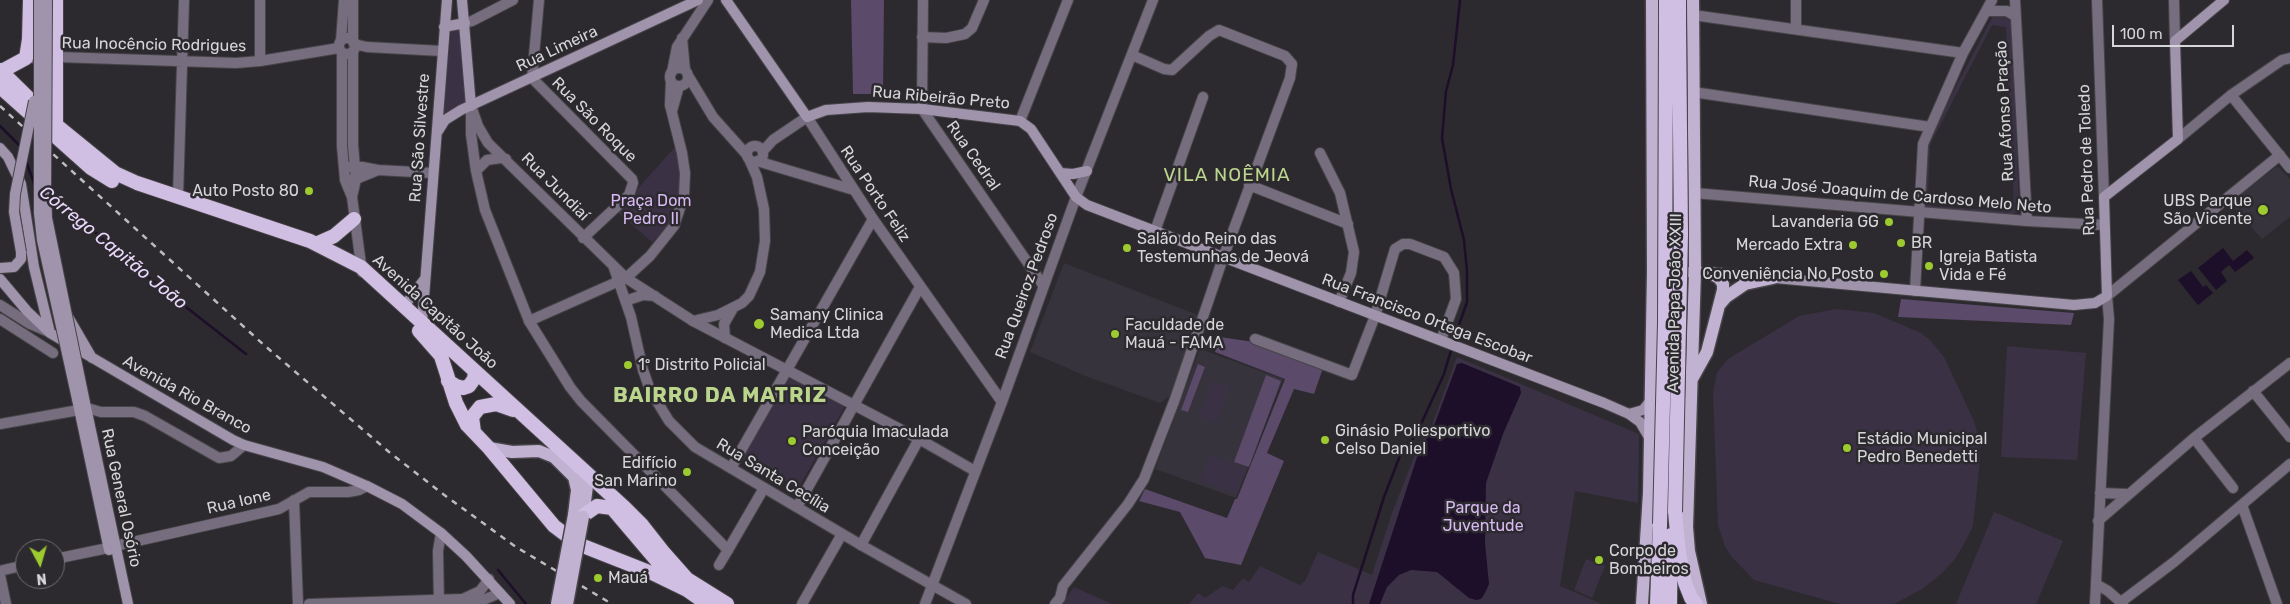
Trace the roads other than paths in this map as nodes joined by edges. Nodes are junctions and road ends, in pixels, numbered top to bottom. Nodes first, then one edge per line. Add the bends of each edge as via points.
1 (30, 0) edge
2 (39, 0) edge
3 (48, 0) edge
4 (56, 0) edge
5 (184, 0) edge
6 (260, 0) edge
7 (344, 0) edge
8 (354, 0) edge
9 (446, 0) edge
10 (462, 0) edge
11 (513, 0) edge
12 (538, 0) edge
13 (698, 0) edge
14 (708, 0) edge
15 (726, 0) edge
16 (922, 0) edge
17 (984, 0) edge
18 (1068, 0) edge
19 (1153, 0) edge
20 (1652, 0) edge
21 (1666, 0) edge
22 (1679, 0) edge
23 (1692, 0) edge
24 (1796, 0) edge
25 (1992, 0) edge
26 (2015, 0) edge
27 (2097, 0) edge
28 (2174, 0) edge
29 (2217, 2) edge
30 (1986, 11) junction
31 (1693, 15) junction
32 (2015, 16) junction
33 (465, 23) junction
34 (1673, 23) junction
35 (444, 27) junction
36 (1796, 29) junction
37 (922, 37) junction
38 (682, 38) junction
39 (2175, 42) junction
40 (348, 47) junction
41 (442, 51) junction
42 (1964, 53) junction
43 (1132, 55) junction
44 (57, 57) junction
45 (26, 58) junction
46 (2290, 58) edge
47 (260, 61) junction
48 (182, 63) junction
49 (1, 70) edge
50 (687, 73) junction
51 (38, 75) junction
52 (532, 78) junction
53 (676, 81) junction
54 (0, 88) edge
55 (1693, 92) junction
56 (697, 93) junction
57 (2231, 95) junction
58 (1203, 97) dead end
59 (471, 106) junction
60 (922, 109) junction
61 (442, 116) junction
62 (807, 117) junction
63 (1020, 121) junction
64 (56, 125) junction
65 (1930, 127) junction
66 (2178, 139) junction
67 (0, 148) edge
68 (755, 153) junction
69 (1320, 153) dead end
70 (2280, 155) junction
71 (506, 159) junction
72 (355, 167) junction
73 (344, 168) junction
74 (2290, 168) edge
75 (378, 170) junction
76 (476, 171) junction
77 (1087, 171) junction
78 (433, 173) junction
79 (1060, 173) junction
80 (351, 180) junction
81 (1249, 186) junction
82 (854, 190) junction
83 (1694, 193) junction
84 (178, 197) junction
85 (1076, 197) junction
86 (2104, 197) junction
87 (1918, 212) junction
88 (354, 219) junction
89 (873, 219) junction
90 (2026, 221) junction
91 (1348, 224) junction
92 (2104, 225) junction
93 (1155, 231) junction
94 (583, 238) junction
95 (316, 244) junction
96 (1222, 258) junction
97 (34, 267) junction
98 (0, 268) edge
99 (1653, 272) junction
100 (1701, 272) junction
101 (362, 273) junction
102 (0, 278) edge
103 (1772, 278) junction
104 (424, 279) junction
105 (622, 280) junction
106 (1043, 285) junction
107 (920, 287) junction
108 (1915, 291) junction
109 (656, 296) junction
110 (2107, 296) junction
111 (631, 299) junction
112 (1340, 302) junction
113 (2095, 302) junction
114 (0, 305) edge
115 (404, 306) junction
116 (1719, 306) junction
117 (732, 310) junction
118 (1375, 316) junction
119 (631, 317) junction
120 (0, 319) edge
121 (2110, 319) junction
122 (529, 321) junction
123 (693, 321) junction
124 (422, 323) junction
125 (50, 333) junction
126 (725, 338) junction
127 (1255, 339) dead end
128 (1444, 341) junction
129 (53, 353) dead end
130 (93, 359) junction
131 (2290, 363) edge
132 (786, 370) junction
133 (475, 372) junction
134 (1692, 379) junction
135 (448, 381) junction
136 (2254, 391) junction
137 (1651, 400) junction
138 (1002, 402) junction
139 (82, 404) junction
140 (503, 406) junction
141 (855, 406) junction
142 (1629, 414) junction
143 (525, 416) junction
144 (0, 424) edge
145 (476, 437) junction
146 (2290, 437) edge
147 (2194, 438) junction
148 (919, 439) junction
149 (1650, 439) junction
150 (244, 445) junction
151 (489, 448) junction
152 (2290, 464) edge
153 (730, 468) junction
154 (584, 470) junction
155 (975, 471) junction
156 (367, 486) junction
157 (764, 488) junction
158 (2233, 488) dead end
159 (2100, 493) junction
160 (2127, 494) junction
161 (294, 500) junction
162 (2242, 506) junction
163 (797, 507) junction
164 (1675, 512) junction
165 (580, 515) junction
166 (2098, 520) junction
167 (440, 532) junction
168 (842, 534) junction
169 (861, 545) junction
170 (112, 547) junction
171 (728, 550) junction
172 (65, 557) edge
173 (719, 566) dead end
174 (15, 567) edge
175 (0, 570) edge
176 (0, 575) edge
177 (489, 579) junction
178 (2096, 584) junction
179 (933, 585) junction
180 (686, 590) junction
181 (500, 593) junction
182 (462, 600) junction
183 (439, 602) edge
184 (2122, 603) edge
185 (6, 604) edge
186 (122, 604) edge
187 (128, 604) edge
188 (298, 604) edge
189 (309, 604) edge
190 (510, 604) edge
191 (557, 604) edge
192 (567, 604) edge
193 (707, 604) edge
194 (727, 604) edge
195 (802, 604) edge
196 (925, 604) edge
197 (966, 604) edge
198 (1055, 604) edge
199 (1642, 604) edge
200 (1657, 604) edge
201 (1670, 604) edge
202 (1696, 604) edge
203 (1701, 604) edge
204 (2095, 604) edge
205 (2277, 604) edge

1 - 45 highway
2 - 51 main road, bridge
3 - 139 main road, bridge via 47,218
4 - 44 highway
5 - 48 street
6 - 47 street
7 - 40 street
8 - 40 street
9 - 35 main road, Rua São Silvestre
10 - 33 main road
11 - 33 street
12 - 52 street
13 - 52 main road, Rua Limeira
14 - 38 street
15 - 62 main road, Rua Porto Feliz
16 - 37 street
17 - 37 street via 972,28 965,34 946,38
18 - 63 street
19 - 43 street, Rua Queiroz Pedroso
20 - 99 main road, Avenida Papa João XXIII
21 - 34 highway, Avenida Papa João XXIII
22 - 34 highway, Avenida Papa João XXIII
23 - 31 main road, Avenida Papa João XXIII
24 - 36 street
25 - 30 street
26 - 32 street, Rua Afonso Pração
27 - 86 street, Rua Pedro de Toledo
28 - 39 street
29 - 39 main road
30 - 32 street via 2007,11
30 - 42 street
31 - 36 street
31 - 55 main road, Avenida Papa João XXIII
32 - 90 street, Rua Afonso Pração
33 - 35 main road
33 - 59 main road
34 - 164 highway, Avenida Papa João XXIII, bridge via 1681,234
34 - 200 highway, Avenida Papa João XXIII, bridge
35 - 41 main road, Rua São Silvestre
36 - 42 street
37 - 60 street
38 - 50 street
38 - 53 street via 674,52
39 - 66 main road
40 - 41 street, Rua Inocêncio Rodrigues
40 - 47 street, Rua Inocêncio Rodrigues
40 - 72 street
40 - 73 street via 342,146
41 - 61 main road, Rua São Silvestre
42 - 65 street
43 - 77 street, Rua Queiroz Pedroso
43 - 81 street via 1164,70 1172,70 1208,36 1219,30 1289,59 1293,68 1290,78
44 - 45 street, Rua Inocêncio Rodrigues
44 - 48 street, Rua Inocêncio Rodrigues
44 - 64 highway
45 - 49 highway
46 - 57 street via 2282,60
47 - 48 street, Rua Inocêncio Rodrigues
48 - 84 street
49 - 64 highway, Avenida Capitão João
50 - 53 street via 687,82
50 - 53 street via 680,68
50 - 56 street
51 - 98 main road, bridge via 15,194 14,212 21,259 14,267
51 - 139 main road, bridge via 42,240
52 - 59 main road, Rua Limeira
52 - 94 street, Rua São Roque via 633,183 629,195
53 - 56 street
53 - 105 street via 671,112 684,166 685,185 678,221
54 - 101 highway, Avenida Capitão João via 84,162 112,181 154,199 300,246
55 - 65 street
55 - 83 main road, Avenida Papa João XXIII
56 - 68 street via 732,140
57 - 66 street
57 - 70 street
58 - 93 street
59 - 61 main road, Rua Limeira
59 - 71 street, Rua Jundiaí via 483,136
59 - 76 street
60 - 62 main road, Rua Ribeirão Preto via 848,107
60 - 63 main road, Rua Ribeirão Preto
60 - 106 street, Rua Cedral
61 - 78 main road, Rua São Silvestre
62 - 68 street, Rua Ribeirão Preto
62 - 82 street, Rua Porto Feliz
63 - 79 main road, Rua Ribeirão Preto via 1031,129
64 - 84 highway, Avenida Capitão João via 115,173
65 - 87 street via 1922,150
66 - 86 main road
67 - 97 main road via 21,184
68 - 82 street via 778,168
68 - 117 street via 764,217 760,272 742,303
69 - 91 street via 1340,194
70 - 74 street
70 - 110 street
71 - 76 street via 487,160
71 - 94 street, Rua Jundiaí
72 - 73 street
72 - 75 street
72 - 80 street
73 - 80 street
75 - 78 street
75 - 80 street
76 - 122 street via 485,210
77 - 79 main road
77 - 85 street, Rua Queiroz Pedroso
78 - 104 main road, Rua São Silvestre
79 - 85 main road, Rua Ribeirão Preto
80 - 88 street
81 - 91 street
81 - 96 street
82 - 89 street, Rua Porto Feliz
83 - 87 street, Rua José Joaquim de Cardoso Melo Neto
83 - 100 main road, Avenida Papa João XXIII
84 - 95 highway, Avenida Capitão João
85 - 93 main road, Rua Francisco Ortega Escobar via 1096,209
85 - 106 street, Rua Queiroz Pedroso
86 - 92 main road, Rua Pedro de Toledo
87 - 90 street, Rua José Joaquim de Cardoso Melo Neto
87 - 108 street
88 - 95 highway via 334,236
88 - 101 street
89 - 107 street, Rua Porto Feliz
89 - 132 street
90 - 92 street, Rua José Joaquim de Cardoso Melo Neto
91 - 112 street via 1354,262
92 - 110 main road, Rua Pedro de Toledo
93 - 96 main road, Rua Francisco Ortega Escobar
94 - 105 street, Rua Jundiaí via 613,266
95 - 101 highway, Avenida Capitão João
96 - 112 main road, Rua Francisco Ortega Escobar
96 - 198 street via 1175,399 1144,479 1063,586
97 - 125 main road
97 - 130 main road via 41,282 72,321
99 - 100 main road
99 - 137 main road, Avenida Papa João XXIII
100 - 103 main road
100 - 116 main road via 1719,278 1723,284
100 - 134 main road, Avenida Papa João XXIII
101 - 115 highway, Avenida Capitão João
101 - 135 highway, Avenida Capitão João via 438,352
102 - 125 main road, Avenida Rio Branco
103 - 108 main road
103 - 116 main road via 1746,284 1726,297
104 - 115 main road
104 - 124 main road, Rua São Silvestre
105 - 109 street, Rua Jundiaí
105 - 111 street, Rua Santa Cecília
105 - 119 street, Rua Santa Cecília
105 - 122 street
106 - 138 street, Rua Queiroz Pedroso
107 - 138 street, Rua Porto Feliz
107 - 141 street
108 - 113 main road via 2074,305
109 - 111 street via 643,295
109 - 123 street, Rua Jundiaí
110 - 113 main road
110 - 121 street, Rua Pedro de Toledo
111 - 119 street, Rua Santa Cecília
112 - 118 main road, Rua Francisco Ortega Escobar
113 - 121 street
114 - 125 street
115 - 124 highway, Avenida Capitão João
116 - 134 main road via 1707,352
117 - 123 street
117 - 126 street via 724,324
118 - 127 street via 1352,375
118 - 128 main road, Rua Francisco Ortega Escobar
118 - 128 street via 1398,245 1410,244 1434,252 1449,263 1457,285
119 - 153 street, Rua Santa Cecília via 650,390 669,421 695,447
120 - 129 street
121 - 159 street, Rua Pedro de Toledo
122 - 171 street via 581,401
123 - 126 street, Rua Jundiaí
124 - 133 highway, Avenida Capitão João
125 - 130 main road, Avenida Rio Branco
126 - 132 street, Rua Jundiaí
128 - 142 main road, Rua Francisco Ortega Escobar
130 - 150 main road, Avenida Rio Branco
131 - 136 street
132 - 141 street, Rua Jundiaí
132 - 153 street
133 - 135 highway via 469,386 456,386
133 - 143 highway, Avenida Capitão João
134 - 203 main road, Avenida Papa João XXIII via 1687,527
135 - 145 highway, Avenida Capitão João via 462,416
136 - 146 street
136 - 147 street
137 - 142 main road via 1643,410
137 - 149 main road, Avenida Papa João XXIII
138 - 155 street, Rua Queiroz Pedroso
139 - 144 street
139 - 150 street via 101,412 129,412 145,416 218,458 231,456
139 - 170 main road, Rua General Osório
140 - 143 highway
140 - 145 highway via 489,404 477,409 472,420
140 - 151 highway via 490,407 480,419
141 - 148 street, Rua Jundiaí
141 - 163 street
142 - 149 main road, Rua Francisco Ortega Escobar via 1642,424
143 - 154 highway, Avenida Capitão João
145 - 151 highway, Avenida Capitão João
147 - 158 street
147 - 160 street
148 - 155 street, Rua Jundiaí
148 - 169 street
149 - 199 main road, Avenida Papa João XXIII
150 - 156 main road, Avenida Rio Branco via 323,467
151 - 165 main road via 512,452 538,451 554,457 574,477
151 - 180 highway, Avenida Capitão João via 565,536
152 - 162 street
153 - 157 street, Rua Santa Cecília
154 - 165 main road via 587,486
154 - 194 highway, Avenida Capitão João via 642,525 688,579
155 - 179 street, Rua Queiroz Pedroso
156 - 161 street, Rua Ione via 348,492 309,492
156 - 167 main road, Avenida Rio Branco via 402,504
157 - 163 street, Rua Santa Cecília
157 - 171 street
159 - 160 street
159 - 166 street, Rua Pedro de Toledo
160 - 166 street
161 - 170 street, Rua Ione via 269,512
161 - 188 street
162 - 184 street
162 - 205 street
163 - 168 street, Rua Santa Cecília
164 - 201 highway, Avenida Papa João XXIII via 1669,560
164 - 202 highway via 1685,583
165 - 180 highway via 597,506 612,508
165 - 191 main road, bridge
165 - 192 main road, bridge
166 - 178 street, Rua Pedro de Toledo
167 - 177 main road, Avenida Rio Branco
167 - 183 street
168 - 169 street, Rua Santa Cecília
168 - 195 street
169 - 179 street, Rua Santa Cecília
170 - 172 street, Rua Ione
170 - 186 main road, Rua General Osório
170 - 187 main road, Rua General Osório
171 - 173 street
174 - 175 street
176 - 185 street
177 - 181 main road, Avenida Rio Branco
177 - 182 street via 476,594
178 - 184 street
178 - 204 street, Rua Pedro de Toledo
179 - 196 street, Rua Queiroz Pedroso
179 - 197 street, Rua Santa Cecília
180 - 193 highway, Avenida Capitão João
181 - 182 street via 483,600
181 - 190 main road, Avenida Rio Branco
182 - 183 street
183 - 189 street

